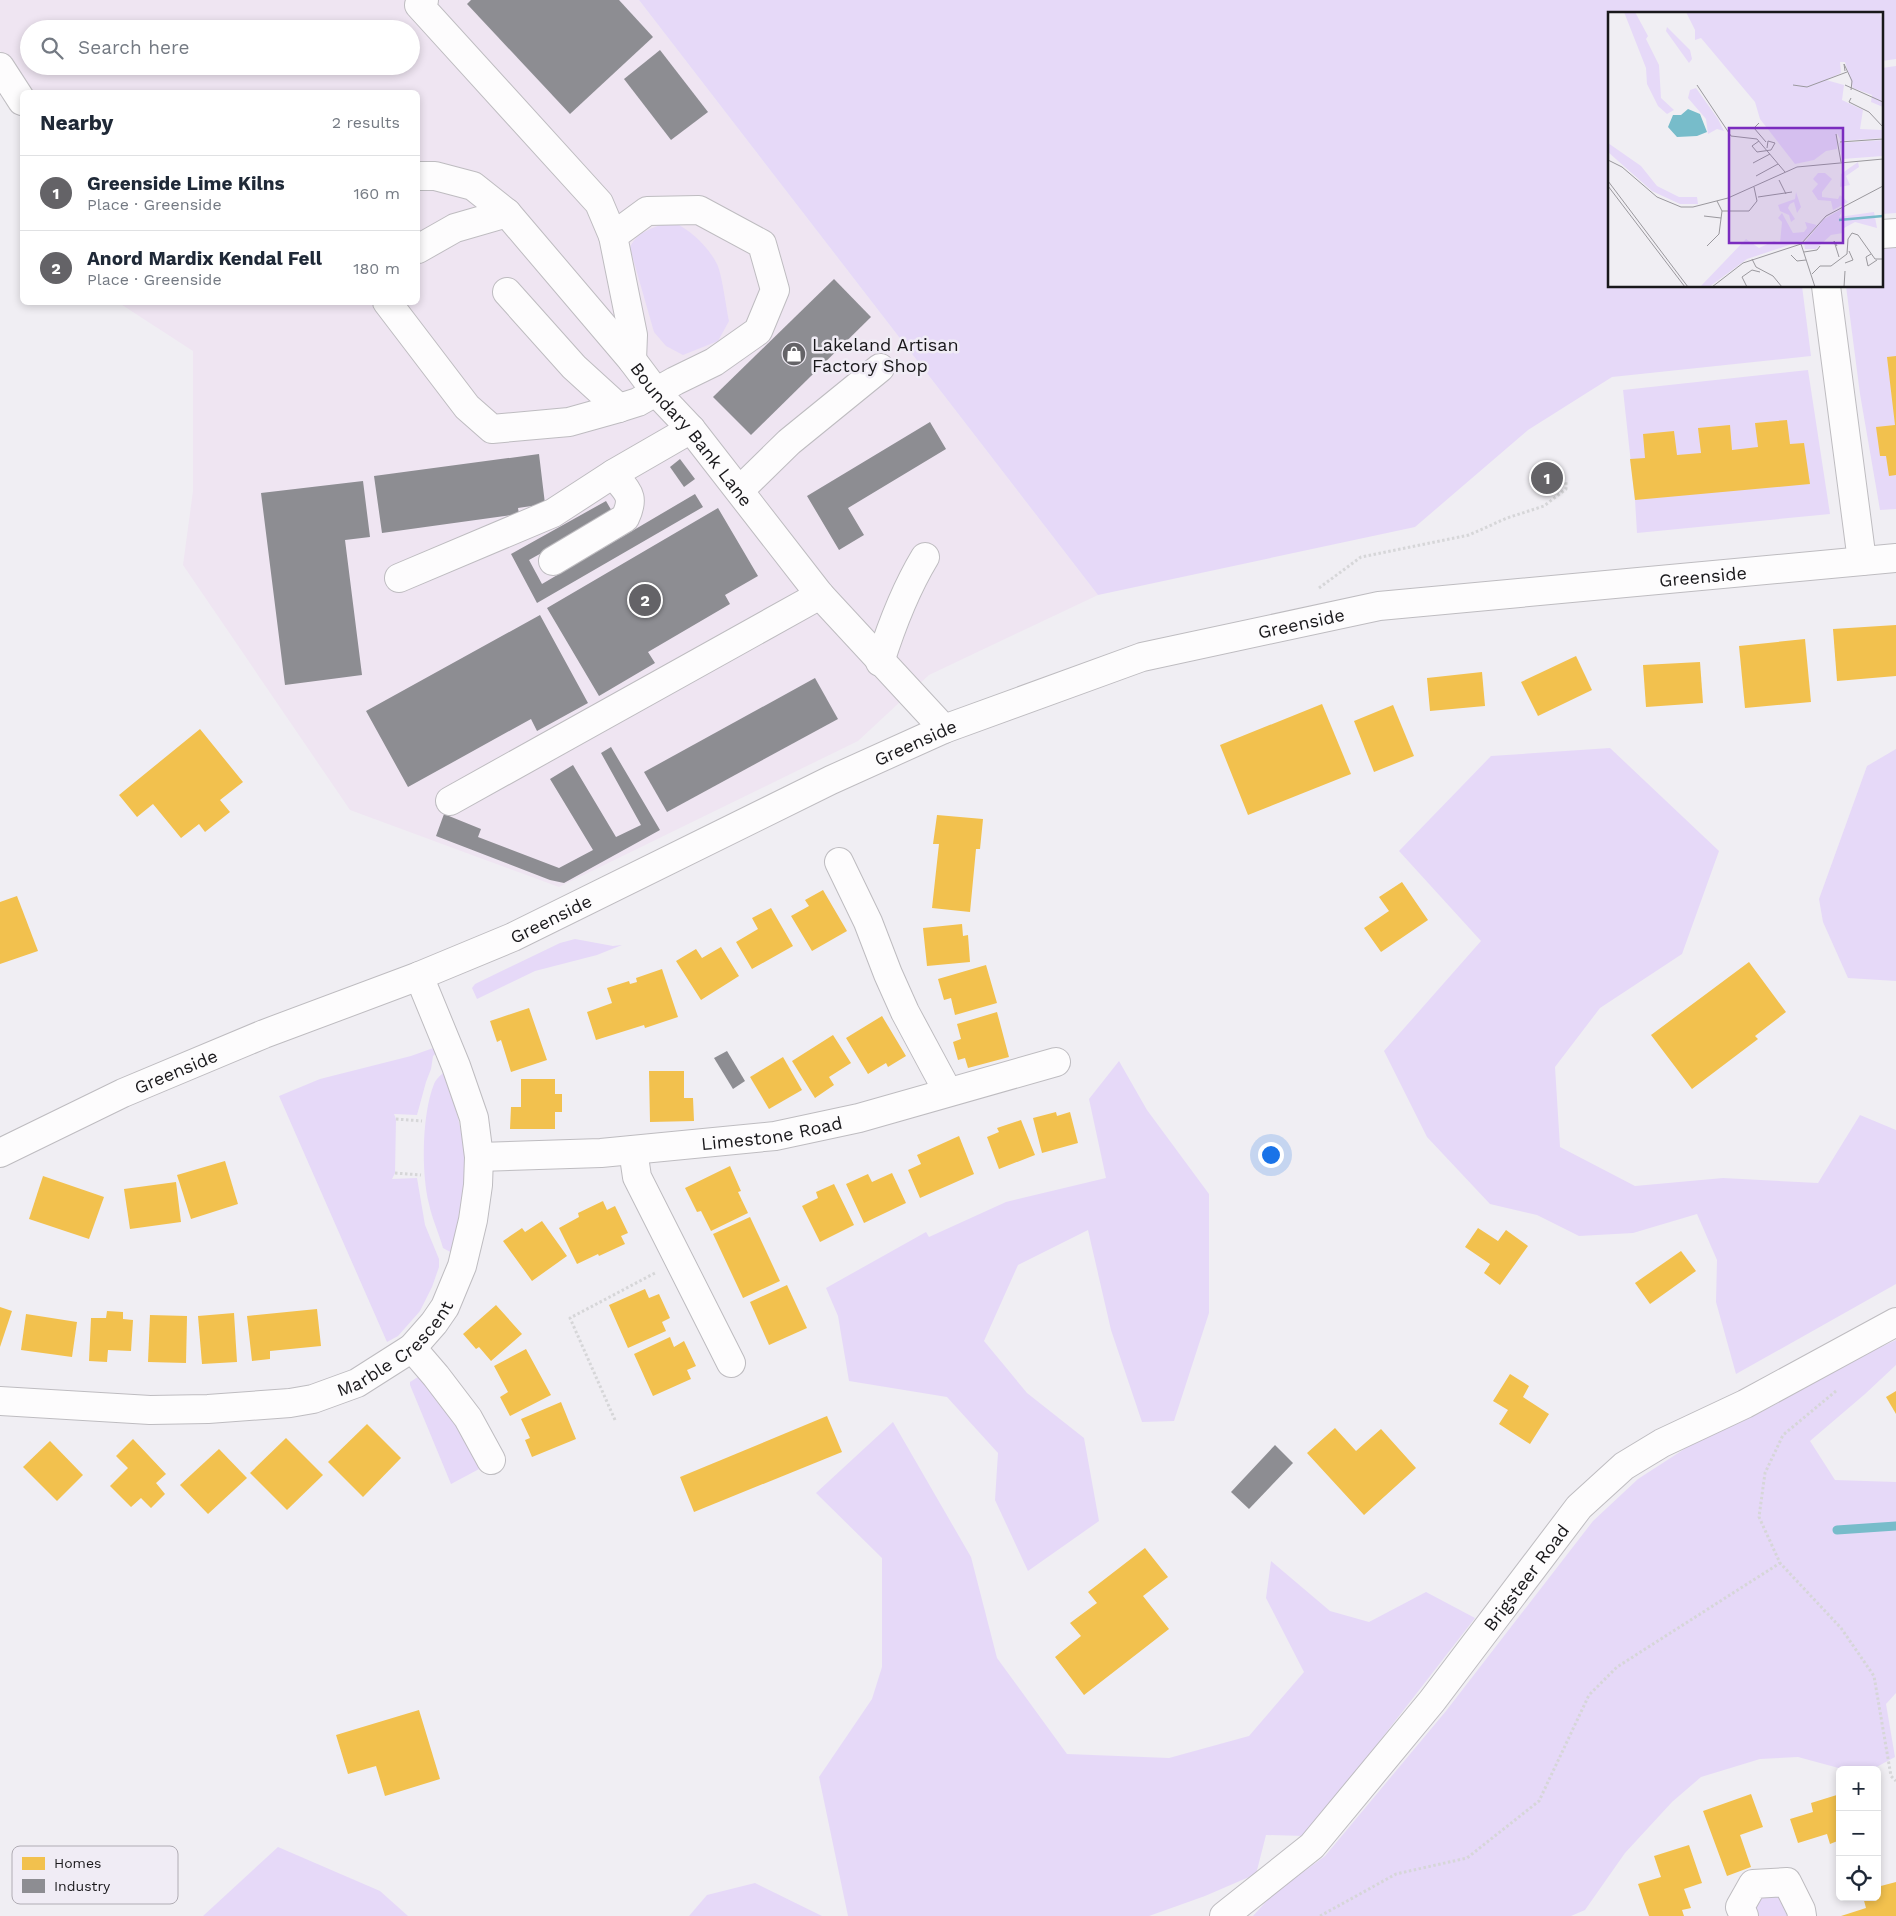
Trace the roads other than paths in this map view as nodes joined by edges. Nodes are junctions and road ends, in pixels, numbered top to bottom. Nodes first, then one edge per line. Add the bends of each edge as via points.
1 (424, 0) edge
2 (0, 67) edge
3 (20, 98) edge
4 (420, 176) edge
5 (507, 213) junction
6 (613, 236) junction
7 (420, 248) edge
8 (1826, 288) edge
9 (507, 292) dead end
10 (389, 305) edge
11 (632, 360) junction
12 (880, 368) dead end
13 (656, 392) junction
14 (620, 408) junction
15 (691, 429) junction
16 (614, 474) junction
17 (740, 490) junction
18 (925, 557) dead end
19 (1896, 558) edge
20 (553, 561) dead end
21 (1862, 561) junction
22 (399, 578) dead end
23 (820, 595) junction
24 (880, 662) junction
25 (944, 729) junction
26 (450, 801) dead end
27 (839, 862) dead end
28 (419, 976) junction
29 (1056, 1062) dead end
30 (948, 1092) junction
31 (633, 1150) junction
32 (0, 1153) edge
33 (479, 1157) junction
34 (1896, 1322) edge
35 (412, 1348) junction
36 (731, 1363) dead end
37 (0, 1401) edge
38 (492, 1460) dead end
39 (1224, 1916) edge
40 (1744, 1916) edge
41 (1802, 1916) edge

1 - 6 street via 419,5 599,202
2 - 3 street
4 - 5 street, Boundary Bank Lane via 435,176 473,186
5 - 7 street via 455,228
5 - 11 street, Boundary Bank Lane
6 - 11 street via 634,335
6 - 13 street via 647,211 699,210 762,244 775,290 758,331 710,365
8 - 21 street
9 - 14 street via 574,367
10 - 14 street via 467,407 492,429 569,422
11 - 13 street, Boundary Bank Lane
12 - 17 street via 789,442
13 - 14 street
13 - 15 street, Boundary Bank Lane
15 - 16 street
15 - 17 street, Boundary Bank Lane
16 - 20 street via 630,498 624,518
16 - 22 street via 553,513
17 - 23 street, Boundary Bank Lane
18 - 24 street via 908,585
19 - 21 street, Greenside
21 - 25 street, Greenside via 1379,606 1142,657
23 - 24 street, Boundary Bank Lane
23 - 26 street
24 - 25 street, Boundary Bank Lane
25 - 28 street, Greenside via 831,780 513,937
27 - 30 street via 905,1012
28 - 32 street, Greenside via 264,1034 149,1082
28 - 33 street, Marble Crescent via 474,1118
29 - 30 street, Limestone Road
30 - 31 street, Limestone Road via 859,1118 774,1136
31 - 33 street, Limestone Road
31 - 36 street via 637,1177
33 - 35 street, Marble Crescent via 475,1211 462,1266 445,1307
34 - 39 street, Brigsteer Road via 1744,1404 1662,1443 1624,1466 1579,1507 1432,1701 1312,1846
35 - 37 street, Marble Crescent via 357,1383 313,1399 290,1403 150,1410
35 - 38 street via 468,1418
40 - 41 street via 1740,1907 1754,1884 1787,1882

